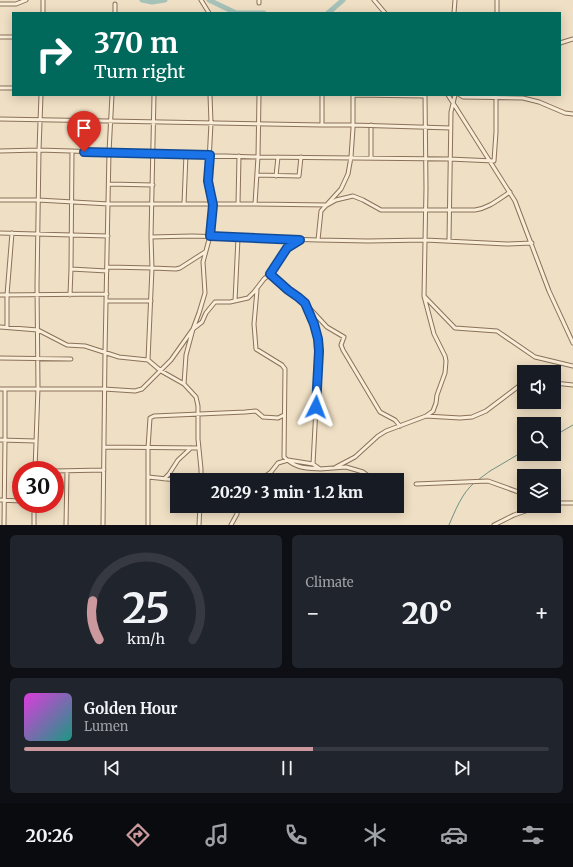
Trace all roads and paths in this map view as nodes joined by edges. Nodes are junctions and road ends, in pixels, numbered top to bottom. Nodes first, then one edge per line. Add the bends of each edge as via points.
1 (26, 0) edge
2 (43, 0) edge
3 (201, 0) edge
4 (374, 0) edge
5 (455, 0) edge
6 (497, 0) edge
7 (0, 4) edge
8 (115, 4) dead end
9 (43, 12) edge
10 (114, 12) edge
11 (208, 12) edge
12 (384, 12) edge
13 (454, 12) edge
14 (497, 12) edge
15 (0, 37) edge
16 (12, 37) edge
17 (573, 39) edge
18 (561, 43) edge
19 (0, 88) edge
20 (12, 88) edge
21 (41, 96) edge
22 (112, 96) edge
23 (154, 96) edge
24 (210, 96) edge
25 (259, 96) edge
26 (322, 96) edge
27 (353, 96) edge
28 (425, 96) edge
29 (449, 96) edge
30 (455, 96) edge
31 (462, 96) edge
32 (496, 96) edge
33 (453, 104) junction
34 (573, 114) edge
35 (0, 119) edge
36 (40, 120) junction
37 (112, 122) junction
38 (154, 122) junction
39 (211, 123) junction
40 (258, 124) junction
41 (322, 125) junction
42 (353, 125) junction
43 (371, 125) junction
44 (426, 127) junction
45 (451, 128) junction
46 (39, 150) junction
47 (0, 151) edge
48 (72, 152) junction
49 (109, 152) junction
50 (154, 153) junction
51 (186, 154) junction
52 (210, 155) junction
53 (239, 156) junction
54 (258, 157) junction
55 (278, 157) junction
56 (302, 157) junction
57 (351, 157) junction
58 (371, 157) junction
59 (450, 159) junction
60 (426, 160) junction
61 (489, 160) junction
62 (257, 175) junction
63 (276, 176) junction
64 (109, 184) junction
65 (153, 185) junction
66 (510, 192) junction
67 (0, 200) edge
68 (38, 200) junction
69 (71, 202) junction
70 (152, 203) junction
71 (109, 204) junction
72 (184, 204) junction
73 (238, 204) junction
74 (255, 204) junction
75 (213, 205) junction
76 (327, 205) junction
77 (425, 210) junction
78 (448, 210) junction
79 (0, 233) edge
80 (12, 233) junction
81 (38, 234) junction
82 (70, 235) junction
83 (108, 236) junction
84 (210, 236) junction
85 (151, 237) junction
86 (238, 238) junction
87 (300, 240) junction
88 (318, 240) junction
89 (425, 240) junction
90 (449, 240) junction
91 (532, 243) junction
92 (205, 252) junction
93 (108, 267) junction
94 (152, 268) junction
95 (71, 269) junction
96 (107, 271) junction
97 (270, 274) junction
98 (258, 288) junction
99 (107, 294) junction
100 (0, 295) edge
101 (7, 295) junction
102 (37, 295) junction
103 (70, 295) junction
104 (424, 296) junction
105 (107, 301) junction
106 (151, 301) junction
107 (235, 301) junction
108 (305, 303) junction
109 (0, 327) edge
110 (7, 327) junction
111 (193, 329) junction
112 (38, 330) junction
113 (573, 343) edge
114 (105, 353) junction
115 (0, 358) edge
116 (38, 358) junction
117 (71, 359) dead end
118 (148, 360) junction
119 (573, 366) edge
120 (162, 371) junction
121 (184, 384) junction
122 (561, 384) edge
123 (573, 386) edge
124 (517, 387) edge
125 (38, 388) junction
126 (0, 389) edge
127 (5, 389) junction
128 (104, 389) junction
129 (198, 413) junction
130 (284, 415) junction
131 (426, 416) junction
132 (400, 426) junction
133 (0, 440) edge
134 (6, 440) junction
135 (36, 441) junction
136 (104, 447) junction
137 (148, 448) junction
138 (191, 448) junction
139 (199, 448) junction
140 (288, 460) junction
141 (35, 461) edge
142 (313, 464) junction
143 (336, 467) junction
144 (320, 468) junction
145 (104, 470) junction
146 (67, 471) joint
147 (201, 473) edge
148 (270, 473) edge
149 (364, 473) edge
150 (148, 477) junction
151 (164, 479) junction
152 (170, 479) edge
153 (416, 484) dead end
154 (517, 491) edge
155 (0, 500) edge
156 (4, 500) junction
157 (12, 500) edge
158 (573, 503) edge
159 (561, 504) edge
160 (34, 513) edge
161 (200, 513) edge
162 (237, 513) edge
163 (520, 513) edge
164 (4, 525) edge
165 (34, 525) edge
166 (66, 525) edge
167 (103, 525) edge
168 (148, 525) edge
169 (199, 525) edge
170 (231, 525) edge
171 (494, 525) edge

1 - 7 street via 16,4
2 - 9 street
3 - 11 street
4 - 12 street
5 - 13 street
6 - 14 street
8 - 10 street
15 - 16 street
17 - 18 street
19 - 20 street
21 - 36 street
22 - 37 street
23 - 38 street
24 - 39 street
25 - 40 street
26 - 41 street
27 - 42 street
28 - 44 street
29 - 33 street
30 - 33 street
31 - 32 street
32 - 34 street via 523,98
32 - 61 street via 495,156 494,161
33 - 45 street
33 - 61 street
35 - 36 street
36 - 37 street
36 - 46 street
37 - 38 street
37 - 49 street
38 - 39 street
38 - 50 street
39 - 40 street
39 - 52 street
40 - 41 street
40 - 54 street
41 - 42 street
42 - 43 street
42 - 57 street
43 - 44 street
43 - 58 street
44 - 45 street
44 - 60 street
45 - 59 street
46 - 47 street
46 - 48 street
46 - 68 street
48 - 49 street
48 - 69 street
49 - 50 street
49 - 64 street
50 - 51 street
50 - 65 street
51 - 52 street
51 - 72 street
52 - 53 street
52 - 75 street via 208,181
53 - 54 street
53 - 73 street
54 - 55 street
54 - 62 street
55 - 56 street
55 - 63 street
56 - 57 street
56 - 63 street via 299,176
57 - 58 street
57 - 76 street via 344,185
58 - 60 street
59 - 60 street
59 - 61 street
59 - 78 street
60 - 77 street
61 - 66 street
62 - 63 street
62 - 74 street
64 - 65 street
64 - 71 street
65 - 70 street
66 - 78 street via 482,209
66 - 91 street
67 - 68 street
68 - 69 street
68 - 81 street
69 - 71 street
69 - 82 street
70 - 71 street
70 - 72 street
70 - 85 street
71 - 83 street
72 - 75 street
73 - 74 street
73 - 75 street
74 - 76 street
75 - 84 street
76 - 77 street via 353,196 381,210
76 - 88 street via 320,210
77 - 78 street
77 - 89 street
78 - 90 street
79 - 80 street
80 - 81 street
80 - 101 street
81 - 82 street
81 - 102 street
82 - 83 street
82 - 95 street
83 - 93 street
84 - 85 street
84 - 86 street
84 - 92 street
85 - 94 street
86 - 87 street
86 - 107 street
87 - 88 street
87 - 97 street via 287,248
88 - 89 street
89 - 90 street
89 - 104 street
90 - 91 street
91 - 113 street via 548,290
92 - 94 street via 180,268
92 - 111 street via 205,293
93 - 94 street
93 - 96 street
94 - 106 street
95 - 96 street
95 - 103 street
96 - 99 street
97 - 98 street
97 - 108 street
98 - 107 street via 248,298
98 - 130 street via 254,324 256,346 285,369
99 - 103 street
99 - 105 street
100 - 101 street
101 - 102 street
101 - 110 street
102 - 103 street
102 - 112 street
104 - 119 street via 455,328 497,331 535,357
104 - 131 street via 434,334 446,361 436,403 433,411
105 - 106 street
105 - 114 street
106 - 118 street
107 - 111 street via 215,302 202,322
108 - 132 street via 326,327 344,337 341,345 343,350 380,412 395,420
108 - 142 street via 314,324 319,351
109 - 110 street
110 - 112 street
111 - 120 street
111 - 121 street via 186,355
112 - 114 street via 67,345 84,346
112 - 116 street
114 - 118 street
114 - 128 street
115 - 116 street
116 - 117 street
116 - 125 street
118 - 120 street
120 - 121 street
120 - 128 street via 142,389 136,391
121 - 129 street via 196,397
122 - 123 street
124 - 131 street via 472,417
125 - 127 street
125 - 128 street
125 - 135 street
126 - 127 street
127 - 134 street
128 - 136 street
129 - 130 street via 253,410 263,417 278,418
129 - 137 street via 150,418
129 - 139 street
130 - 140 street via 283,454 285,460
131 - 132 street
132 - 143 street via 378,436 355,456
133 - 134 street
134 - 135 street
134 - 156 street
135 - 141 street
136 - 137 street
136 - 145 street
137 - 138 street
137 - 150 street
138 - 139 street
138 - 151 street
139 - 147 street
140 - 142 street
140 - 144 street via 301,468
140 - 148 street via 278,463
142 - 144 street
143 - 144 street
143 - 149 street via 346,467
145 - 146 street
145 - 167 street
146 - 166 street
150 - 151 street
150 - 168 street
151 - 152 street
153 - 154 street via 488,481
155 - 156 street
156 - 157 street
156 - 164 street
158 - 159 street
160 - 165 street
161 - 169 street
162 - 170 street
163 - 171 street

